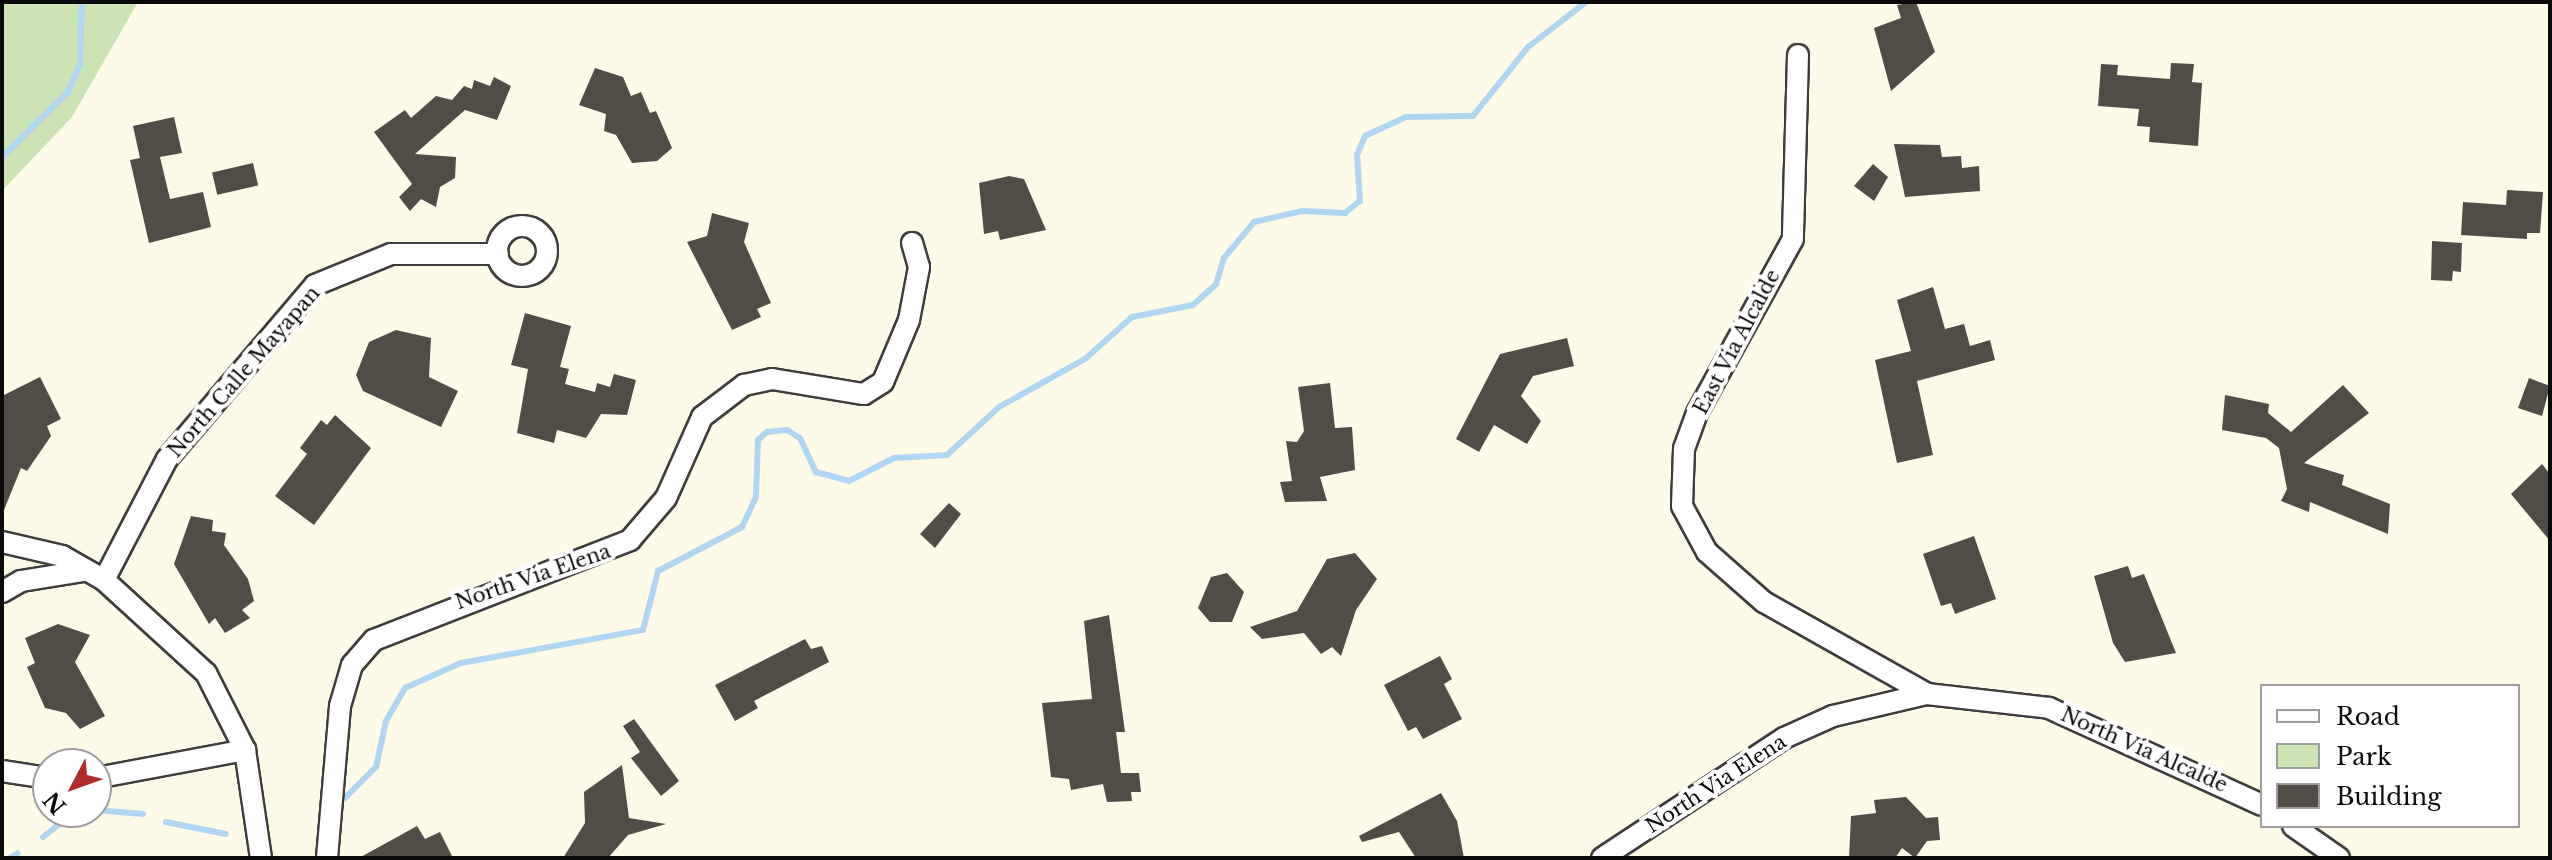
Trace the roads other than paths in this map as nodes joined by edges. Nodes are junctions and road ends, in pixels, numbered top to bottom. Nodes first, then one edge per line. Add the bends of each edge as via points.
1 (1798, 55) dead end
2 (912, 243) dead end
3 (498, 254) dead end
4 (2, 542) edge
5 (83, 571) junction
6 (104, 580) junction
7 (2, 592) edge
8 (1927, 694) junction
9 (245, 750) junction
10 (2, 771) edge
11 (112, 775) edge
12 (32, 776) edge
13 (2260, 804) edge
14 (2296, 828) edge
15 (261, 858) edge
16 (327, 858) edge
17 (1602, 858) edge
18 (2339, 858) edge

1 - 8 street, East Via Alcalde via 1793,239 1697,413 1684,449 1682,506 1707,552 1764,602
2 - 16 street, North Via Elena via 919,267 909,320 883,382 864,394 772,379 744,385 702,417 666,498 622,546 421,615 374,640 352,665 340,706
3 - 6 street, North Calle Mayapan via 391,254 315,285 167,459
4 - 5 street via 62,556
5 - 6 street
5 - 7 street via 21,581
6 - 9 street via 206,673
8 - 13 street, North Via Alcalde via 2049,708
8 - 17 street, North Via Elena via 1833,716 1784,738
9 - 11 street
9 - 15 street
10 - 12 street
14 - 18 street

